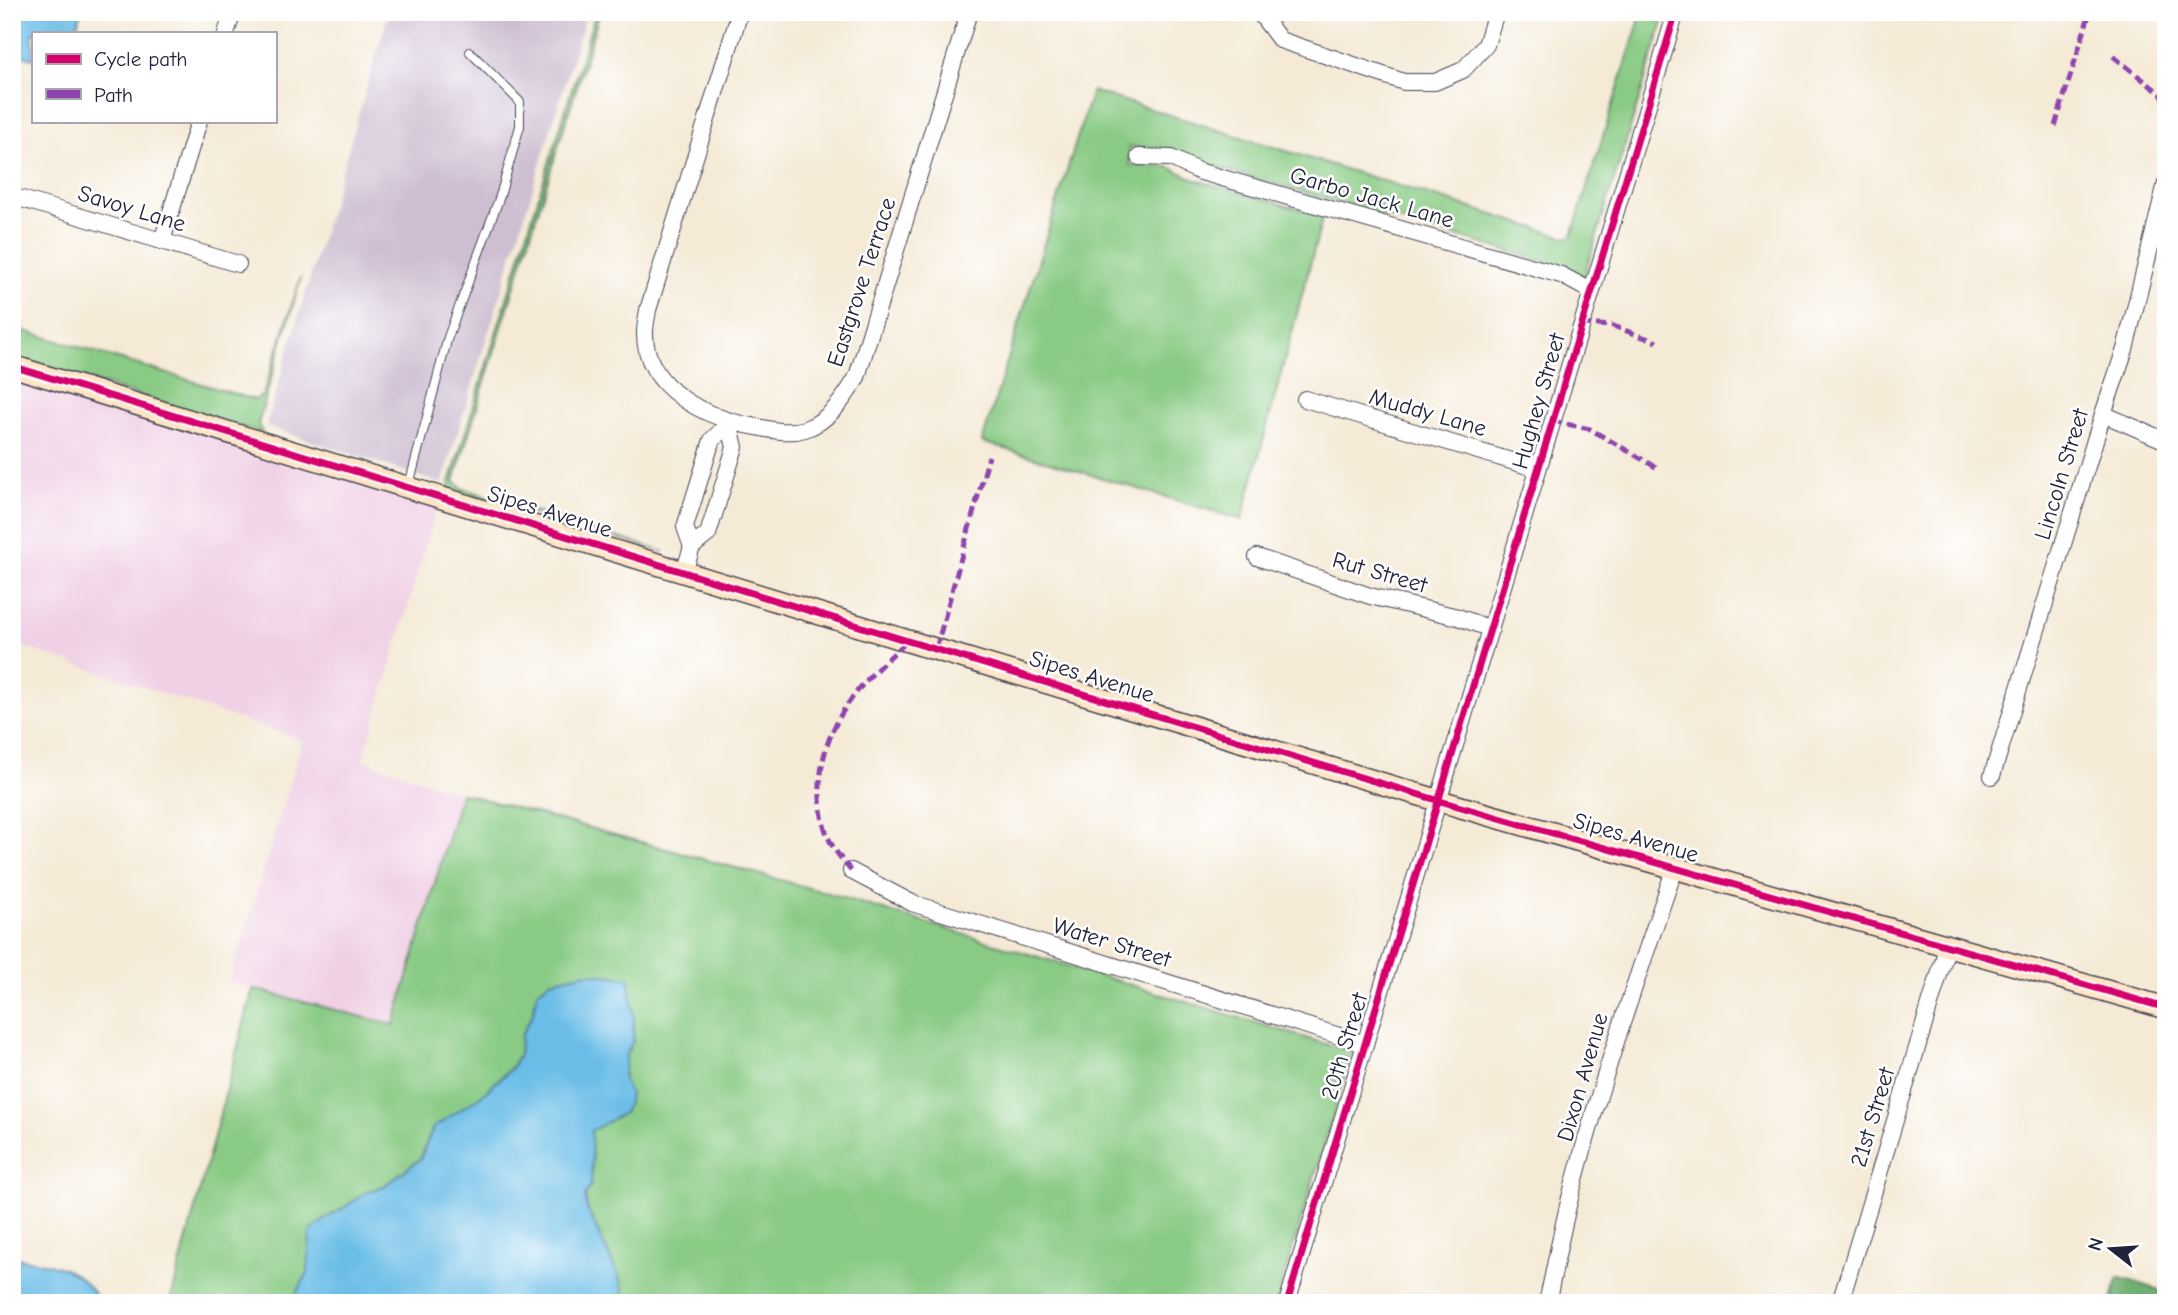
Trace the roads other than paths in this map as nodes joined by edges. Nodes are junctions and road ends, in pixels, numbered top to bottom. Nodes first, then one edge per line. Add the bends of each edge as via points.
1 (233, 12) edge
2 (740, 12) edge
3 (969, 12) edge
4 (1259, 12) edge
5 (1496, 12) edge
6 (1676, 12) edge
7 (226, 32) edge
8 (470, 52) dead end
9 (199, 122) edge
10 (1139, 157) dead end
11 (2166, 183) edge
12 (12, 196) edge
13 (162, 241) junction
14 (239, 264) dead end
15 (1591, 290) junction
16 (12, 366) edge
17 (1305, 399) dead end
18 (2103, 414) junction
19 (729, 422) junction
20 (2166, 441) edge
21 (1538, 468) junction
22 (408, 488) junction
23 (696, 493) junction
24 (719, 500) junction
25 (692, 547) junction
26 (1257, 557) dead end
27 (684, 572) junction
28 (1491, 629) junction
29 (1992, 776) dead end
30 (1440, 801) junction
31 (1675, 868) junction
32 (851, 871) dead end
33 (1948, 945) junction
34 (2166, 1008) edge
35 (1365, 1044) junction
36 (1287, 1303) edge
37 (1547, 1303) edge
38 (1840, 1303) edge

1 - 7 street
2 - 19 street, Eastgrove Terrace via 648,310 645,333 649,357 662,382 692,405
3 - 19 street, Eastgrove Terrace via 857,377 844,399 805,429 783,431
4 - 5 street via 1280,40 1404,82 1435,82 1463,70 1486,45
6 - 15 street, Hughey Street
8 - 22 lane via 520,102 520,126 449,337
9 - 13 street
10 - 15 street, Garbo Jack Lane via 1171,158 1198,171 1561,275
11 - 18 street, Lincoln Street via 2125,349
12 - 13 street, Savoy Lane
13 - 14 street, Savoy Lane
15 - 21 street, Hughey Street
16 - 22 street, Sipes Avenue
17 - 21 street, Muddy Lane
18 - 20 street
18 - 29 street, Lincoln Street
19 - 23 street via 712,440
19 - 24 street via 735,447
21 - 28 street, Hughey Street
22 - 27 street, Sipes Avenue
23 - 24 street
23 - 25 street via 685,527
24 - 25 street via 708,534
25 - 27 street
26 - 28 street, Rut Street via 1370,596
27 - 30 street, Sipes Avenue
28 - 30 street, Hughey Street
30 - 31 street, Sipes Avenue
30 - 35 street, 20th Street
31 - 33 street, Sipes Avenue
31 - 37 street, Dixon Avenue via 1626,1006 1576,1176
32 - 35 street, Water Street via 912,903
33 - 34 street, Sipes Avenue
33 - 38 street, 21st Street
35 - 36 street, 20th Street

